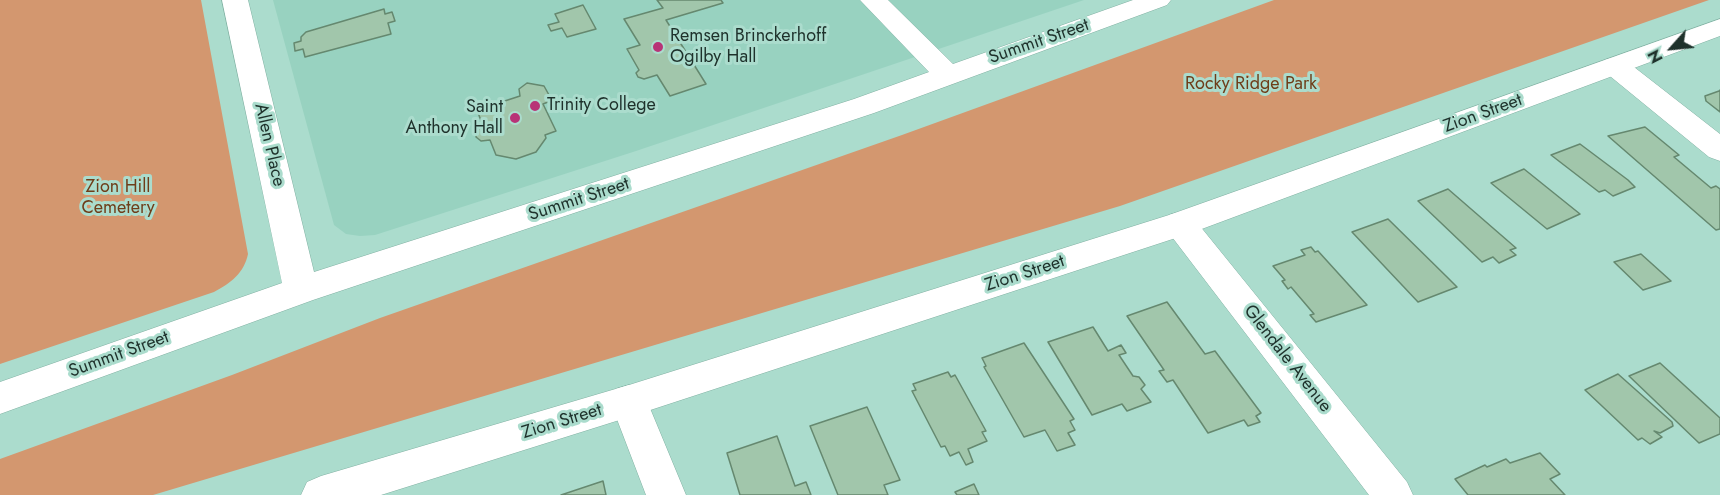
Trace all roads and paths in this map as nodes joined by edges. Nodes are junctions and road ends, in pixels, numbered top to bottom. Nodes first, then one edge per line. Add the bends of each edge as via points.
1 (235, 0) edge
2 (873, 0) edge
3 (1158, 0) edge
4 (1720, 27) edge
5 (1615, 66) junction
6 (948, 75) junction
7 (1720, 150) edge
8 (1180, 224) junction
9 (301, 291) junction
10 (0, 398) edge
11 (629, 401) junction
12 (321, 495) edge
13 (666, 495) edge
14 (1393, 495) edge

1 - 9 street, Allen Place
2 - 6 street
3 - 6 street, Summit Street
4 - 5 street, Zion Street
5 - 7 street
5 - 8 street, Zion Street
6 - 9 street, Summit Street
8 - 11 street, Zion Street
8 - 14 street, Glendale Avenue
9 - 10 street, Summit Street
11 - 12 street, Zion Street
11 - 13 street

